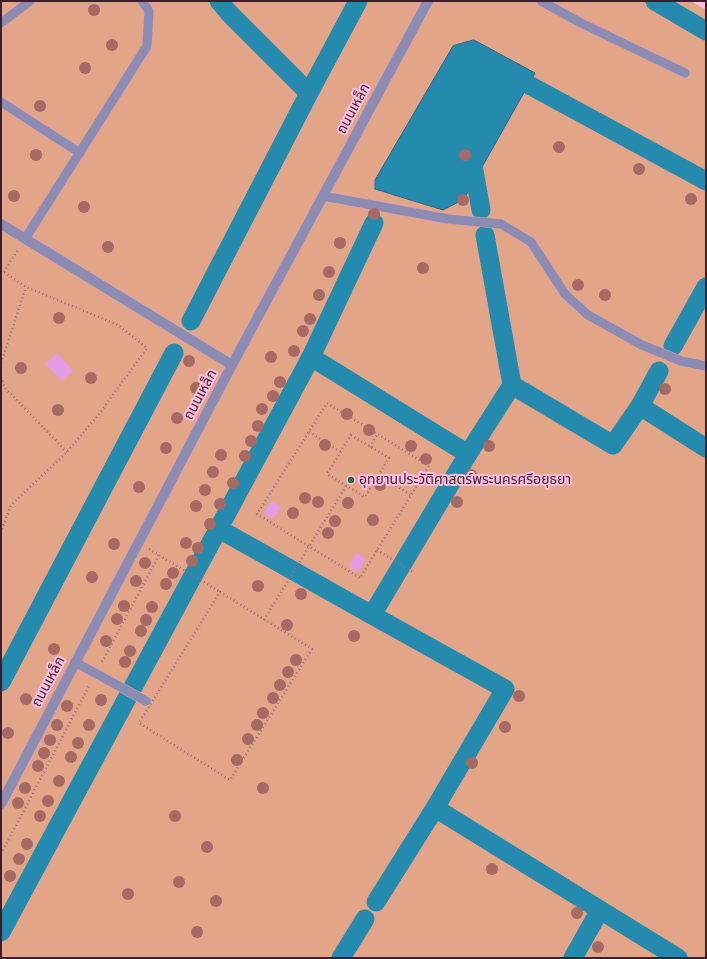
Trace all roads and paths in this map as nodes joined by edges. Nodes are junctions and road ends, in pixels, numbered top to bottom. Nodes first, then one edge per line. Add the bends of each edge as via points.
1 (30, 1) edge
2 (142, 1) edge
3 (428, 1) edge
4 (541, 1) edge
5 (1, 23) edge
6 (685, 73) dead end
7 (1, 102) edge
8 (80, 153) junction
9 (323, 196) junction
10 (1, 224) edge
11 (25, 239) junction
12 (1, 270) edge
13 (4, 272) junction
14 (26, 287) junction
15 (1, 363) edge
16 (232, 365) junction
17 (706, 366) edge
18 (1, 377) edge
19 (309, 432) junction
20 (378, 435) junction
21 (370, 447) junction
22 (67, 452) junction
23 (341, 452) junction
24 (379, 475) junction
25 (346, 486) junction
26 (411, 495) junction
27 (1, 532) edge
28 (139, 542) junction
29 (308, 546) junction
30 (377, 550) junction
31 (159, 555) junction
32 (413, 572) dead end
33 (220, 592) junction
34 (264, 620) junction
35 (75, 662) junction
36 (96, 674) junction
37 (146, 701) dead end
38 (1, 804) edge
39 (1, 854) edge

1 - 5 lane
2 - 8 lane via 149,11 147,46
3 - 9 street, ถนนเหล็ก
4 - 6 lane via 581,24
7 - 8 lane
8 - 11 lane
9 - 16 street, ถนนเหล็ก
9 - 17 lane via 448,219 501,224 531,242 565,294 588,315 642,345 681,361
10 - 11 street
11 - 13 path
11 - 16 street
12 - 13 path
13 - 14 path
14 - 15 path
14 - 22 path via 118,325 147,348 99,414
16 - 28 street, ถนนเหล็ก
18 - 22 path via 5,388
19 - 20 path via 326,403
19 - 23 path
19 - 29 path via 257,514
20 - 21 path
20 - 26 path via 429,466
21 - 23 path via 351,435
21 - 24 path via 389,458
22 - 27 path via 11,505
23 - 25 path via 327,474
24 - 25 path via 365,497
24 - 26 path
25 - 29 path
26 - 30 path
28 - 31 path
28 - 35 street, ถนนเหล็ก
29 - 30 path via 360,578
29 - 34 path
30 - 32 path
31 - 33 path
31 - 36 path
33 - 34 path
33 - 34 path via 139,723 230,780 312,649
35 - 36 lane
35 - 38 street, ถนนเหล็ก
36 - 37 lane
36 - 39 path

